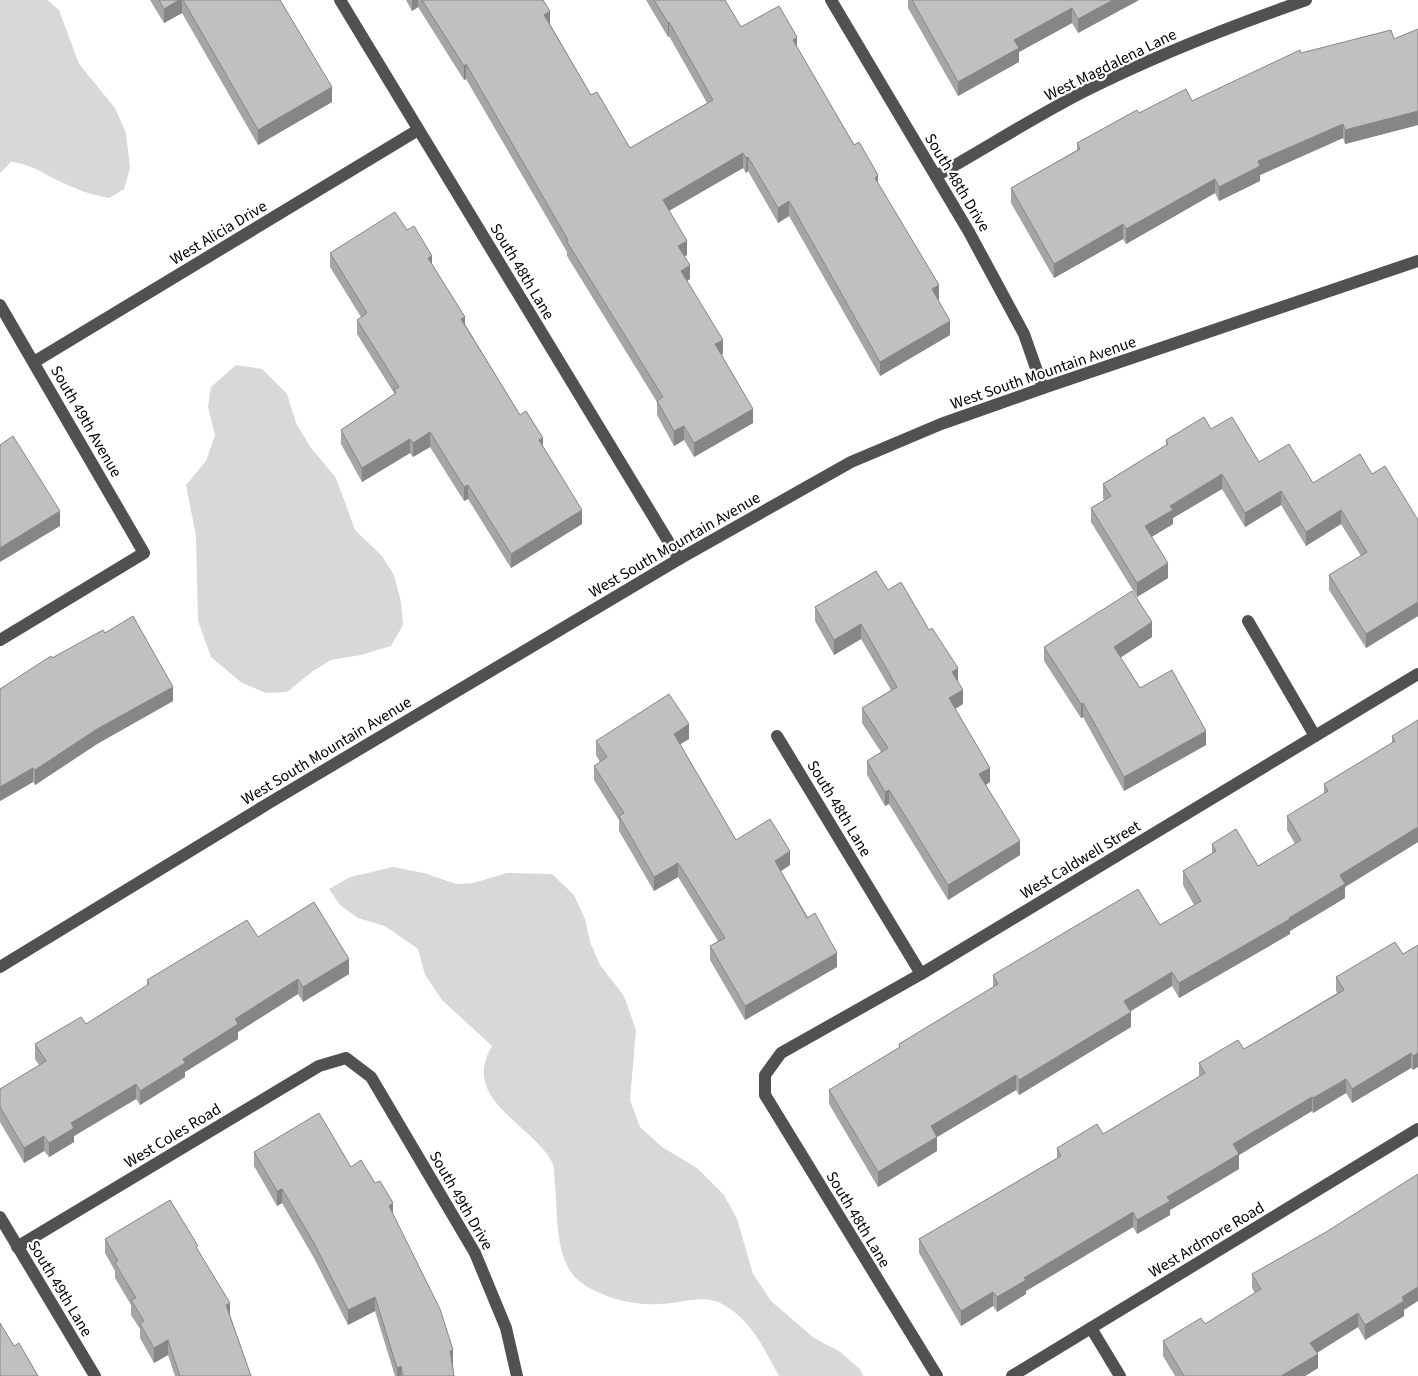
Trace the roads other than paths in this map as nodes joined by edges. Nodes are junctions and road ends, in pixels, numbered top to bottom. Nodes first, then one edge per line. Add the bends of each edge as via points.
1 (340, 0) edge
2 (831, 0) edge
3 (1306, 0) edge
4 (418, 130) junction
5 (936, 176) junction
6 (1418, 261) edge
7 (0, 305) edge
8 (34, 362) junction
9 (1043, 388) junction
10 (679, 559) junction
11 (1248, 621) dead end
12 (0, 640) edge
13 (1418, 674) edge
14 (777, 736) dead end
15 (1315, 736) junction
16 (0, 967) edge
17 (921, 974) junction
18 (346, 1058) joint
19 (765, 1075) joint
20 (1418, 1129) edge
21 (0, 1217) edge
22 (17, 1247) junction
23 (1091, 1328) junction
24 (95, 1376) edge
25 (517, 1376) edge
26 (937, 1376) edge
27 (1012, 1376) edge
28 (1120, 1376) edge

1 - 4 street, South 48th Lane
2 - 5 street, South 48th Drive
3 - 5 street, West Magdalena Lane via 1135,67 1084,92
4 - 8 street, West Alicia Drive
4 - 10 street, South 48th Lane
5 - 9 street, South 48th Drive via 1013,311
6 - 9 street, West South Mountain Avenue
7 - 8 street, South 49th Avenue
8 - 12 street, South 49th Avenue via 144,553
9 - 10 street, West South Mountain Avenue via 941,424 851,462
10 - 16 street, West South Mountain Avenue
11 - 15 street
13 - 15 street, West Caldwell Street
14 - 17 street, South 48th Lane
15 - 17 street, West Caldwell Street
17 - 19 street, West Caldwell Street via 781,1053
18 - 22 street, West Coles Road via 319,1066
18 - 25 street, South 49th Drive via 371,1077 475,1253 506,1328
19 - 26 street, South 48th Lane via 765,1095
20 - 23 street, West Ardmore Road
21 - 22 street, South 49th Lane
22 - 24 street, South 49th Lane
23 - 27 street, West Ardmore Road
23 - 28 street

